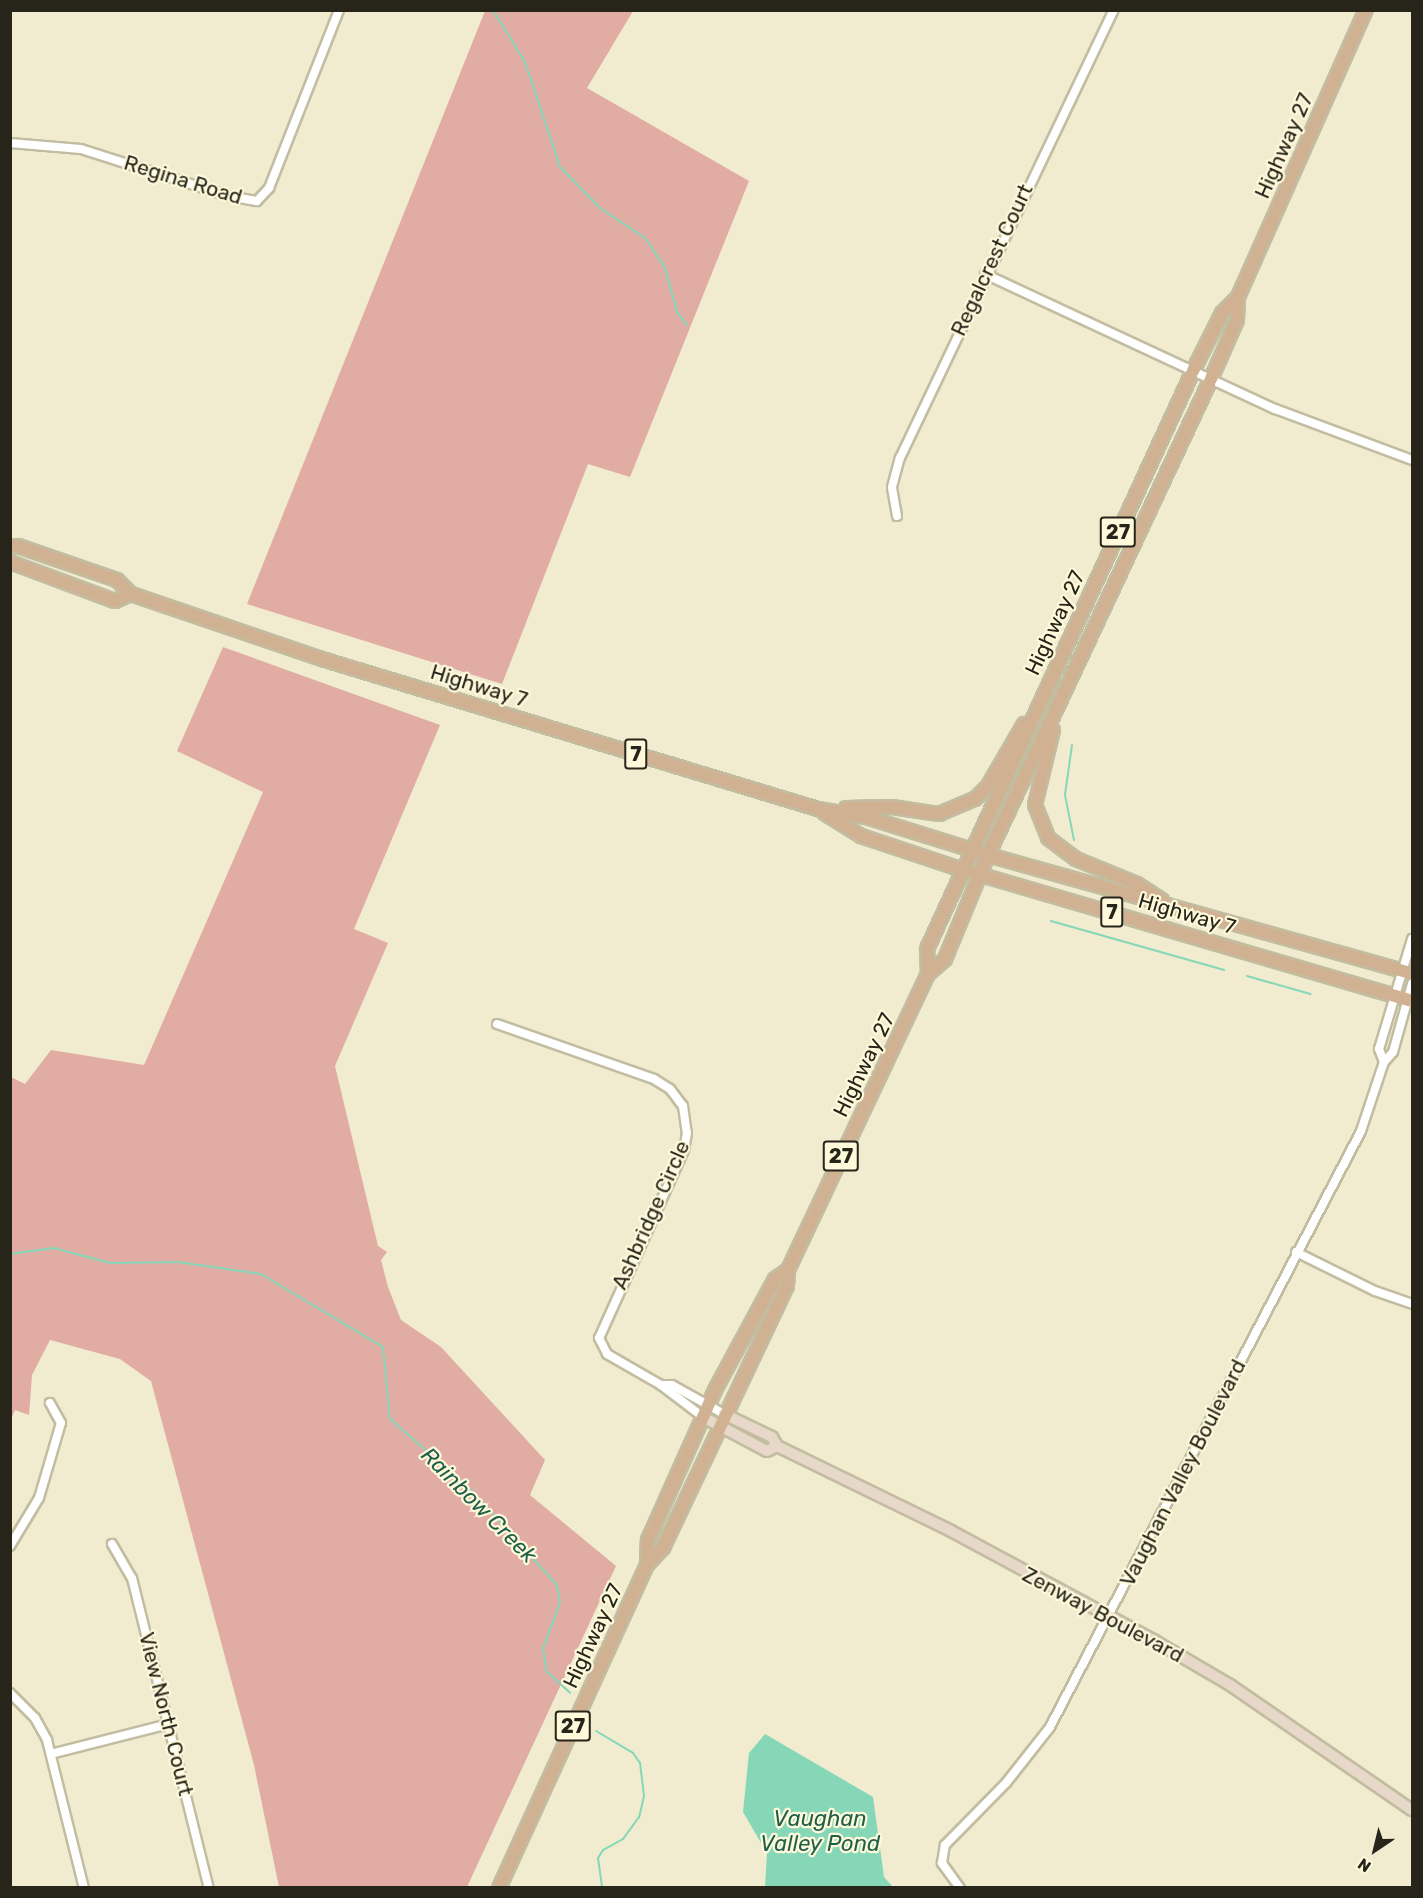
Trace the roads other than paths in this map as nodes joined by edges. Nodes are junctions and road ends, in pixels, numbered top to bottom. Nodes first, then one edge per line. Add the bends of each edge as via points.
1 (339, 10) edge
2 (1114, 10) edge
3 (1366, 10) edge
4 (10, 143) edge
5 (985, 274) junction
6 (1238, 297) junction
7 (1193, 371) junction
8 (1211, 379) junction
9 (1413, 460) edge
10 (897, 516) dead end
11 (10, 547) edge
12 (10, 562) edge
13 (131, 594) junction
14 (1045, 693) junction
15 (1061, 699) junction
16 (818, 809) junction
17 (974, 851) junction
18 (988, 855) junction
19 (966, 869) junction
20 (980, 874) junction
21 (1173, 907) junction
22 (1413, 939) edge
23 (1407, 972) edge
24 (928, 974) junction
25 (1413, 984) edge
26 (1393, 996) junction
27 (1410, 1001) edge
28 (497, 1024) dead end
29 (1384, 1062) junction
30 (1296, 1252) junction
31 (788, 1270) junction
32 (1413, 1304) edge
33 (661, 1385) junction
34 (50, 1403) dead end
35 (706, 1412) junction
36 (724, 1414) junction
37 (718, 1426) junction
38 (777, 1446) junction
39 (112, 1544) dead end
40 (10, 1546) edge
41 (647, 1565) junction
42 (1108, 1617) junction
43 (10, 1694) edge
44 (169, 1724) junction
45 (51, 1754) junction
46 (1413, 1810) edge
47 (84, 1887) edge
48 (209, 1887) edge
49 (499, 1887) edge
50 (960, 1887) edge

1 - 4 street, Regina Road via 269,188 257,201 228,196 81,149
2 - 5 street, Regalcrest Court
3 - 6 main road, Highway 27 / 27
5 - 7 street
5 - 10 street, Regalcrest Court via 900,458 892,487
6 - 7 main road, Highway 27 / 27 via 1222,313
6 - 8 main road, Highway 27 / 27 via 1236,320
7 - 8 street
7 - 14 main road, Highway 27 / 27
8 - 9 street via 1340,435
8 - 15 main road, Highway 27 / 27
11 - 13 main road, Highway 7 / 7 via 18,546 117,580
12 - 13 main road, Highway 7 / 7 via 115,601
13 - 16 main road, Highway 7 / 7 via 324,660
14 - 16 main road via 988,786 975,799 939,814 892,807
14 - 17 main road, Highway 27 / 27
15 - 18 main road, Highway 27 / 27
15 - 21 main road via 1035,805 1048,838 1076,859 1137,884
16 - 17 main road, Highway 7 / 7 via 866,817
16 - 19 main road, Highway 7 / 7 via 861,836
17 - 18 main road, Highway 7 / 7
17 - 19 main road, Highway 27 / 27
18 - 20 main road, Highway 27 / 27
18 - 21 main road, Highway 7 / 7
19 - 20 main road, Highway 7 / 7
19 - 24 main road, Highway 27 / 27 via 927,949
20 - 24 main road, Highway 27 / 27 via 945,959
20 - 26 main road, Highway 7 / 7
21 - 23 main road, Highway 7 / 7
22 - 23 street, Vaughan Valley Boulevard
23 - 26 street, Vaughan Valley Boulevard
24 - 31 main road, Highway 27 / 27
25 - 27 street, Vaughan Valley Boulevard
26 - 27 main road, Highway 7 / 7
26 - 29 street, Vaughan Valley Boulevard via 1379,1049
27 - 29 street, Vaughan Valley Boulevard via 1393,1052
28 - 33 street, Ashbridge Circle via 654,1079 670,1089 683,1106 687,1134 684,1150 599,1338 611,1357
29 - 30 street, Vaughan Valley Boulevard via 1361,1131
30 - 32 street via 1375,1291
30 - 42 street, Vaughan Valley Boulevard
31 - 35 main road, Highway 27 / 27 via 775,1279
31 - 36 main road, Highway 27 / 27 via 788,1287
33 - 35 street, Ashbridge Circle
33 - 35 street, Ashbridge Circle via 672,1386
34 - 40 street via 61,1423 36,1505
35 - 36 street, Ashbridge Circle
35 - 37 street, Zenway Boulevard
35 - 41 main road, Highway 27 / 27 via 648,1540
36 - 37 main road, Highway 27 / 27
36 - 38 street, Zenway Boulevard via 772,1437
37 - 38 street, Zenway Boulevard via 767,1451
37 - 41 main road, Highway 27 / 27 via 663,1548
38 - 42 street, Zenway Boulevard via 941,1526
39 - 44 street, View North Court via 132,1578
41 - 49 main road, Highway 27 / 27
42 - 46 street, Zenway Boulevard via 1230,1685
42 - 50 street, Vaughan Valley Boulevard via 1050,1727 1006,1783 945,1845 942,1863
43 - 45 street via 35,1718
44 - 45 street
44 - 48 street, View North Court
45 - 47 street

